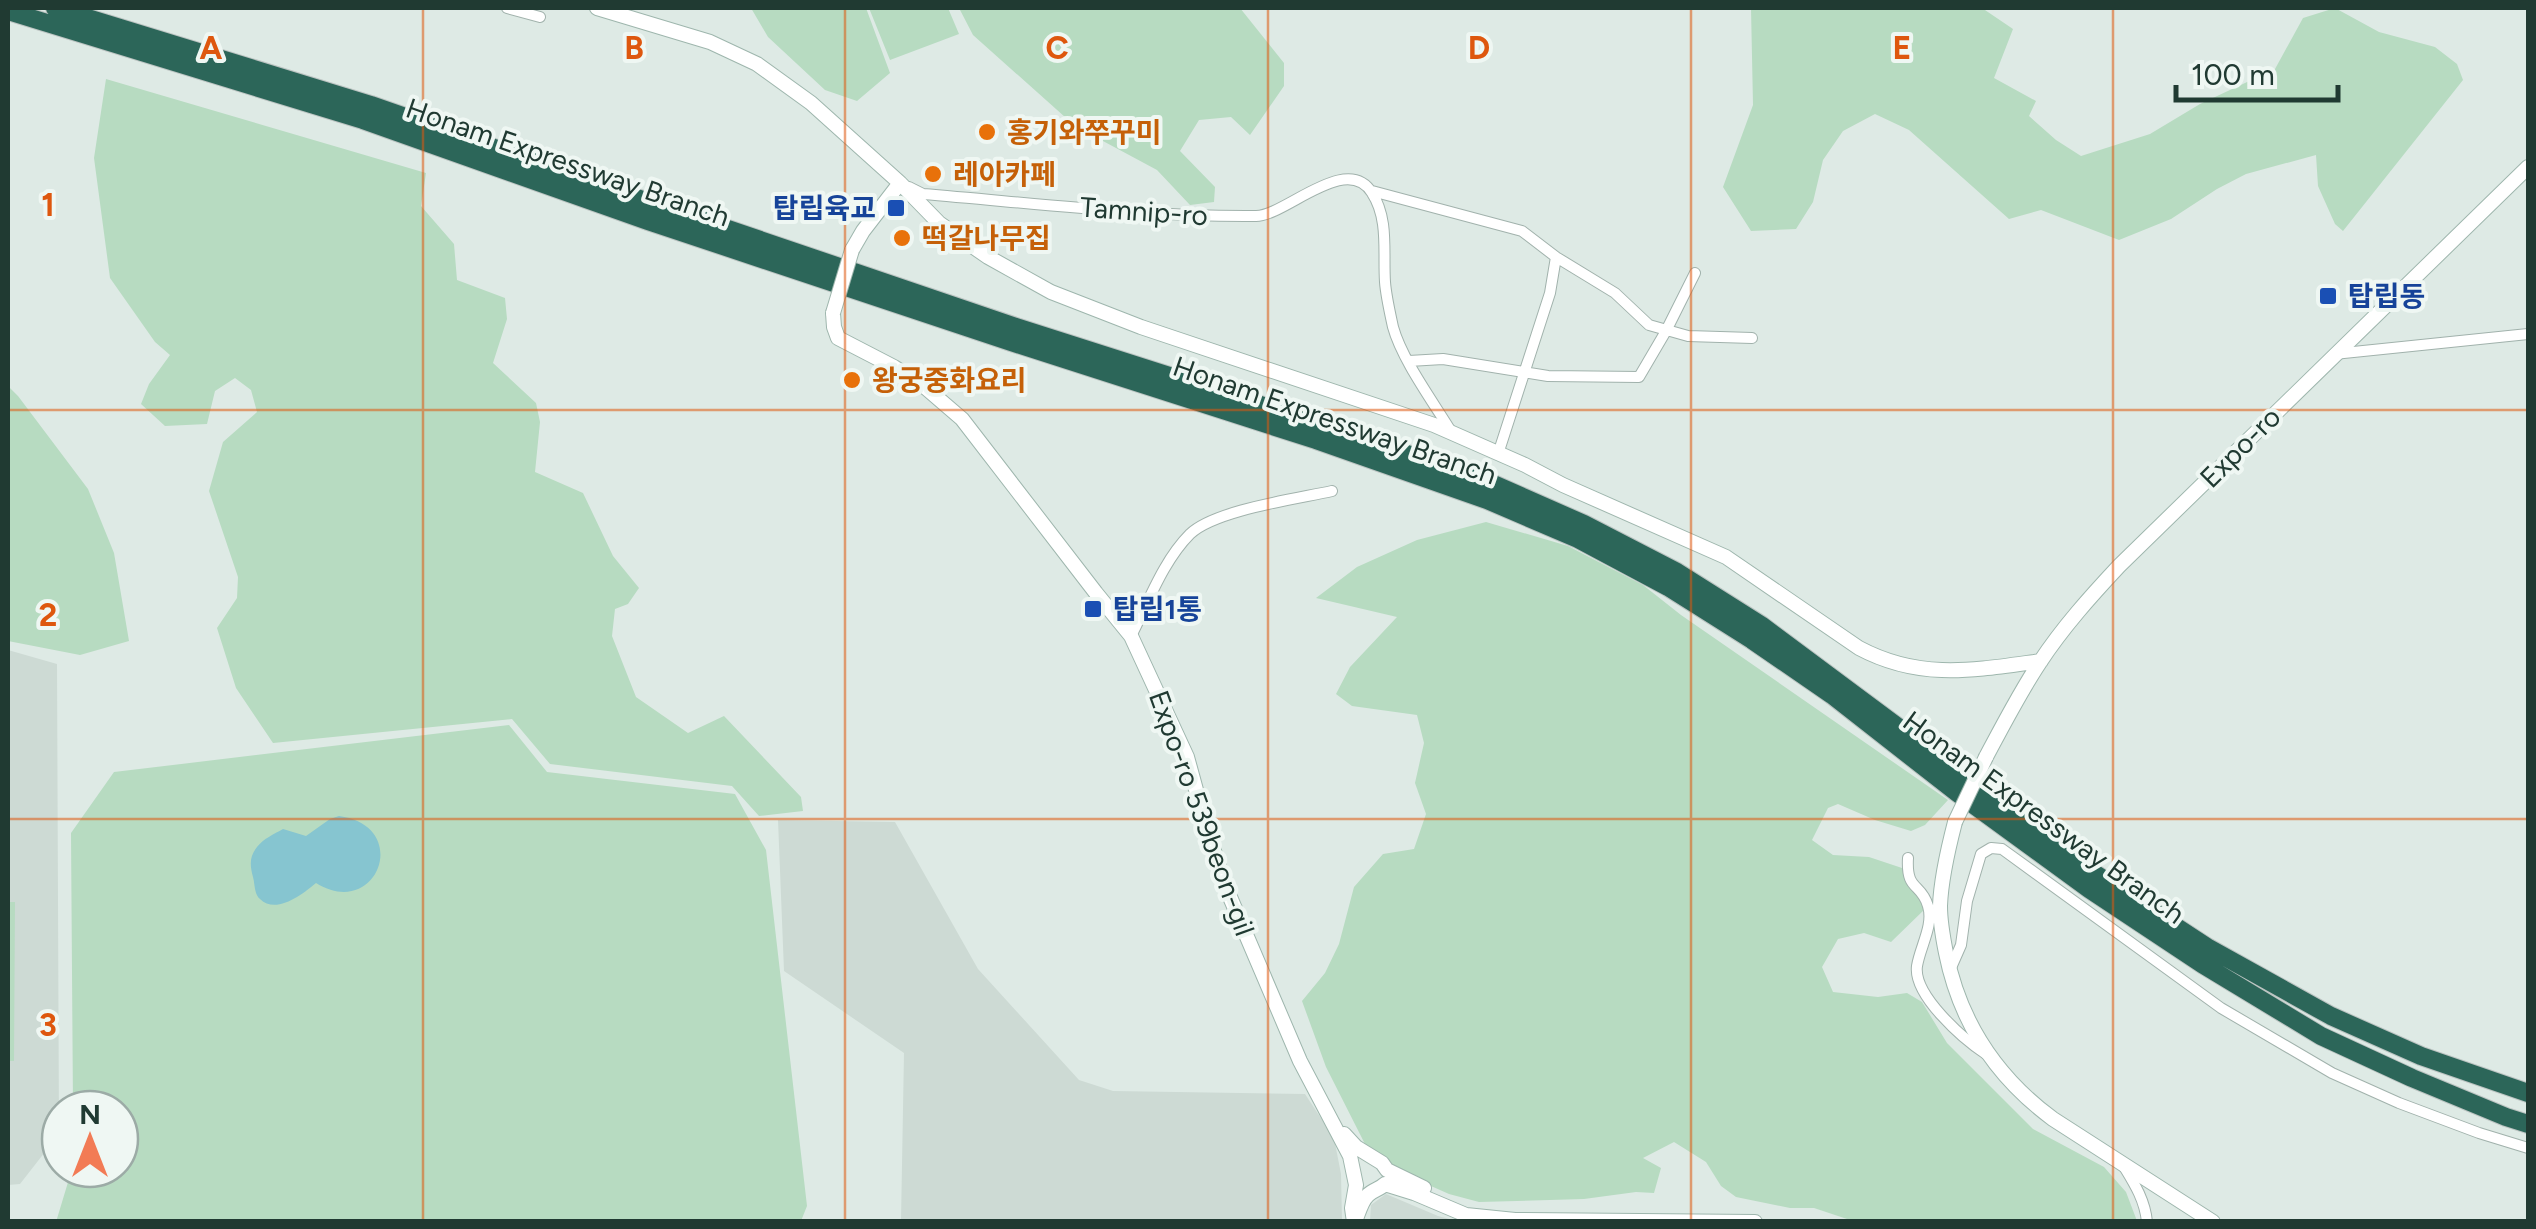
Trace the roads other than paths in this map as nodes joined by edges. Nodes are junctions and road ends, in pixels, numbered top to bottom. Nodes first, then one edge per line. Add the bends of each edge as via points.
1 (55, 8) edge
2 (507, 8) edge
3 (597, 8) edge
4 (8, 10) edge
5 (540, 17) dead end
6 (2528, 167) edge
7 (900, 182) junction
8 (1372, 192) junction
9 (1556, 257) junction
10 (1695, 273) dead end
11 (1666, 330) junction
12 (2528, 334) edge
13 (1752, 338) dead end
14 (2333, 354) junction
15 (1409, 361) junction
16 (1526, 373) junction
17 (1453, 434) junction
18 (1498, 454) junction
19 (1332, 491) dead end
20 (1131, 636) junction
21 (2040, 661) junction
22 (1908, 858) dead end
23 (1950, 971) junction
24 (1986, 1054) junction
25 (2528, 1093) edge
26 (2528, 1124) edge
27 (1336, 1125) junction
28 (2528, 1148) edge
29 (1372, 1158) junction
30 (2122, 1164) junction
31 (1386, 1177) junction
32 (1360, 1182) junction
33 (1355, 1222) edge
34 (1755, 1222) edge
35 (2147, 1222) edge
36 (2213, 1222) edge

1 - 25 highway, Honam Expressway Branch via 371,105 1491,482 1678,572 1761,625 2094,874 2207,948 2331,1016
2 - 5 street
3 - 7 main road via 710,42 757,64
4 - 26 highway, Honam Expressway Branch via 363,120 1316,440 1578,539 1752,640 2088,890 2236,984 2321,1036
6 - 14 main road, Expo-ro
7 - 8 street, Tamnip-ro via 923,194 1190,216 1264,216 1312,189 1346,180
7 - 17 main road via 938,223 1052,292
7 - 20 main road, Expo-ro 539beon-gil, bridge via 852,250 832,313 838,338 926,388 962,419
8 - 9 street, Tamnip-ro via 1522,231
8 - 15 street via 1384,231 1394,328
9 - 11 street, Tamnip-ro via 1616,292 1649,325
9 - 16 street
10 - 11 street
11 - 13 street
11 - 16 street via 1638,377
12 - 14 street
14 - 21 main road, Expo-ro via 2119,566
15 - 16 street via 1443,359
15 - 17 street
16 - 18 street
17 - 18 main road
18 - 21 main road via 1726,558 1880,660 1957,672
19 - 20 street via 1226,515 1192,532
20 - 27 main road, Expo-ro 539beon-gil via 1187,757 1228,890 1300,1061
21 - 23 main road, Expo-ro, bridge via 1955,822 1940,908
22 - 24 street via 1909,881 1929,908 1918,983
23 - 24 main road
23 - 28 street via 1962,946 1981,854 2002,849 2221,1008 2332,1073
24 - 30 main road via 2030,1102
27 - 29 main road
27 - 32 main road
29 - 31 main road via 1382,1162
29 - 32 main road via 1361,1161
30 - 35 street
30 - 36 main road
31 - 32 main road via 1381,1188
31 - 34 main road via 1466,1216
32 - 33 main road

